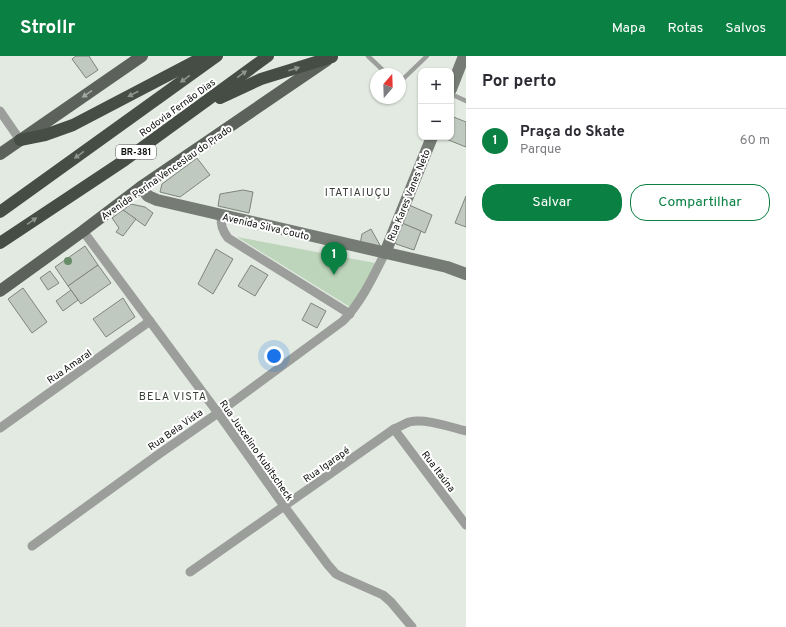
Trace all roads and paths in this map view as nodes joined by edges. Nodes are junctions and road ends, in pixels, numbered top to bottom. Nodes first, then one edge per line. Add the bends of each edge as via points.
1 (142, 56) edge
2 (205, 56) edge
3 (217, 56) edge
4 (268, 56) edge
5 (332, 56) edge
6 (368, 56) edge
7 (427, 56) edge
8 (464, 56) edge
9 (381, 68) edge
10 (406, 75) edge
11 (454, 81) edge
12 (454, 95) edge
13 (466, 100) edge
14 (0, 111) edge
15 (20, 140) junction
16 (431, 140) edge
17 (0, 154) edge
18 (125, 160) junction
19 (141, 187) junction
20 (0, 212) edge
21 (221, 216) junction
22 (83, 231) junction
23 (0, 243) edge
24 (385, 253) junction
25 (466, 274) edge
26 (0, 291) edge
27 (350, 314) junction
28 (150, 321) junction
29 (218, 413) junction
30 (0, 428) edge
31 (394, 430) junction
32 (466, 431) edge
33 (284, 506) junction
34 (466, 526) edge
35 (32, 546) dead end
36 (190, 572) dead end
37 (412, 627) edge

1 -> 15 main road
2 -> 15 highway via 73,125
3 -> 20 highway, Rodovia Fernão Dias / BR-381
18 -> 4 highway, Rodovia Fernão Dias / BR-381
18 -> 5 highway via 223,95 261,79
5 - 19 main road, Avenida Perina Venceslau do Prado
6 - 9 lane
7 - 10 lane
8 - 11 main road
12 - 13 lane
14 - 15 street
15 - 17 main road
16 - 24 main road, Rua Kares Vanes Neto
23 -> 18 highway, Rodovia Fernão Dias / BR-381
19 - 21 main road, Avenida Silva Couto via 153,199
19 - 22 main road, Avenida Perina Venceslau do Prado
21 - 24 main road, Avenida Silva Couto
21 - 27 street via 223,231 228,238
22 - 26 main road, Avenida Perina Venceslau do Prado
22 - 28 street, Rua Juscelino Kubitscheck
24 - 25 main road, Avenida Silva Couto via 448,267
24 - 27 street, Rua Bela Vista
27 - 29 street, Rua Bela Vista
28 - 29 street, Rua Juscelino Kubitscheck
28 - 30 street, Rua Amaral
29 - 33 street, Rua Juscelino Kubitscheck
29 - 35 street, Rua Bela Vista
31 - 32 street, Rua Igarapé via 403,424 415,422 433,423
31 - 33 street, Rua Igarapé
31 - 34 street, Rua Itaúna
33 - 36 street, Rua Igarapé
33 - 37 street, Rua Juscelino Kubitscheck via 336,574 383,595

